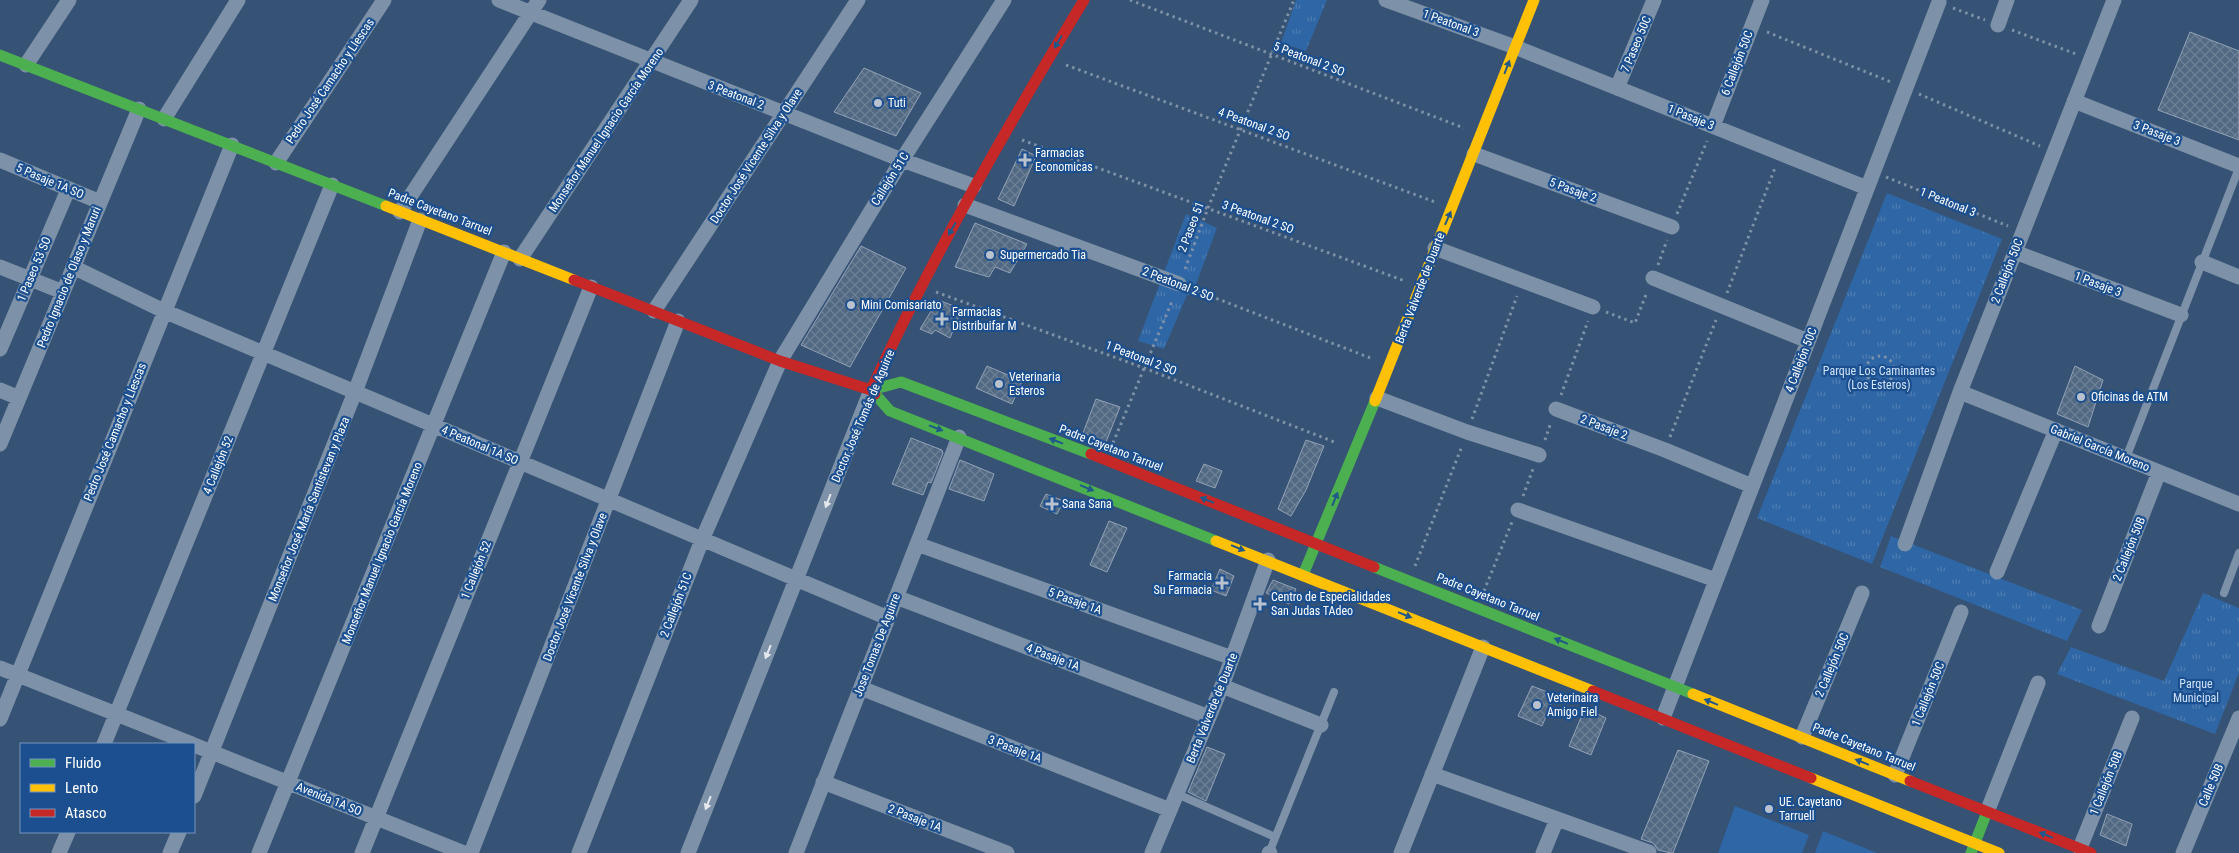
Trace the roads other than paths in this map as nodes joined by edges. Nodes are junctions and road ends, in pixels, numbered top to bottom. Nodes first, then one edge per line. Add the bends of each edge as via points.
1 (69, 0) edge
2 (238, 0) edge
3 (384, 0) edge
4 (499, 0) edge
5 (539, 0) edge
6 (691, 0) edge
7 (858, 0) edge
8 (1004, 0) edge
9 (1084, 0) edge
10 (1386, 0) edge
11 (1534, 0) edge
12 (1654, 0) edge
13 (1762, 0) edge
14 (2008, 0) edge
15 (2114, 0) edge
16 (1939, 2) dead end
17 (530, 14) junction
18 (1998, 25) dead end
19 (1515, 46) junction
20 (0, 55) edge
21 (652, 61) junction
22 (26, 65) junction
23 (1617, 88) junction
24 (2074, 101) junction
25 (138, 109) junction
26 (783, 113) junction
27 (164, 119) junction
28 (1713, 126) junction
29 (232, 145) junction
30 (1474, 154) junction
31 (0, 160) edge
32 (902, 160) junction
33 (276, 163) junction
34 (2239, 167) edge
35 (332, 185) junction
36 (974, 186) junction
37 (1867, 188) junction
38 (68, 190) junction
39 (100, 202) junction
40 (965, 205) junction
41 (400, 212) junction
42 (420, 220) junction
43 (1672, 227) dead end
44 (1435, 248) junction
45 (504, 252) junction
46 (2015, 252) junction
47 (520, 259) junction
48 (2202, 262) junction
49 (0, 267) edge
50 (73, 267) junction
51 (2239, 276) edge
52 (30, 278) junction
53 (1653, 278) dead end
54 (1179, 284) road end
55 (591, 286) junction
56 (63, 292) junction
57 (1593, 307) road end
58 (164, 311) junction
59 (654, 311) junction
60 (2181, 315) junction
61 (678, 321) junction
62 (1808, 341) junction
63 (0, 348) edge
64 (264, 353) junction
65 (780, 360) junction
66 (0, 390) edge
67 (871, 390) junction
68 (355, 392) junction
69 (1960, 392) junction
70 (19, 398) junction
71 (1376, 398) junction
72 (1556, 409) road end
73 (434, 425) junction
74 (2056, 430) junction
75 (959, 437) junction
76 (0, 444) edge
77 (1539, 455) dead end
78 (2126, 458) junction
79 (520, 462) junction
80 (2159, 472) junction
81 (1752, 486) junction
82 (608, 500) junction
83 (2239, 504) edge
84 (1518, 510) dead end
85 (702, 540) junction
86 (917, 544) junction
87 (1317, 544) junction
88 (1905, 544) dead end
89 (2239, 553) edge
90 (1268, 560) junction
91 (1997, 572) dead end
92 (1303, 575) junction
93 (797, 580) junction
94 (1716, 580) junction
95 (1862, 593) dead end
96 (2224, 593) dead end
97 (896, 597) junction
98 (1961, 612) dead end
99 (888, 618) junction
100 (2099, 626) dead end
101 (1483, 647) junction
102 (1232, 658) junction
103 (0, 668) edge
104 (18, 675) junction
105 (2038, 683) dead end
106 (1222, 686) junction
107 (1675, 687) junction
108 (860, 688) junction
109 (1334, 692) dead end
110 (116, 714) junction
111 (1209, 717) junction
112 (1663, 718) junction
113 (2132, 718) dead end
114 (2239, 718) edge
115 (0, 720) edge
116 (1321, 725) junction
117 (1802, 738) junction
118 (104, 743) edge
119 (188, 743) edge
120 (195, 746) edge
121 (212, 752) junction
122 (1432, 774) junction
123 (1895, 775) junction
124 (288, 782) junction
125 (824, 782) junction
126 (195, 794) edge
127 (1177, 794) junction
128 (1170, 810) junction
129 (1987, 812) junction
130 (376, 818) junction
131 (1557, 819) junction
132 (68, 833) edge
133 (179, 833) edge
134 (1275, 837) junction
135 (1973, 848) edge
136 (1998, 851) edge
137 (2085, 851) edge
138 (1649, 852) edge
139 (59, 853) edge
140 (170, 853) edge
141 (259, 853) edge
142 (362, 853) edge
143 (464, 853) edge
144 (472, 853) edge
145 (579, 853) edge
146 (688, 853) edge
147 (796, 853) edge
148 (1007, 853) edge
149 (1152, 853) edge
150 (1270, 853) edge
151 (1401, 853) edge
152 (1543, 853) edge
153 (2183, 853) edge

1 - 22 street
2 - 27 street
3 - 33 street, Pedro José Camacho y Llescas
4 - 17 street, 3 Peatonal 2
5 - 17 street
6 - 21 street, Monseñor Manuel Ignacio García Moreno
7 - 26 street, Doctor José Vicente Silva y Olave
8 - 32 street, Callejón 51C
9 -> 36 street, Doctor José Tomás de Aguirre
10 - 19 street, 1 Peatonal 3
11 - 19 street, Berta Valverde de Duarte
12 - 23 street, 7 Paseo 50C
13 - 28 street, 6 Callejón 50C
14 - 18 street
15 - 24 street, 2 Callejón 50C
16 - 37 street, 4 Callejón 50C
17 - 21 street, 3 Peatonal 2
17 - 41 street
19 - 23 street, 1 Pasaje 3
30 -> 19 street, Berta Valverde de Duarte
20 - 22 street, Padre Cayetano Tarruel
21 - 26 street, 3 Peatonal 2
21 - 47 street, Monseñor Manuel Ignacio García Moreno
22 - 25 street, Padre Cayetano Tarruel
23 - 28 street, 1 Pasaje 3
24 - 34 street, 3 Pasaje 3
24 - 46 street, 2 Callejón 50C
25 - 27 street, Padre Cayetano Tarruel
25 - 39 street, Pedro Ignacio de Olaso y Maruri
26 - 32 street, 3 Peatonal 2
26 - 59 street, Doctor José Vicente Silva y Olave
27 - 29 street, Padre Cayetano Tarruel
28 - 37 street, 1 Pasaje 3
29 - 33 street, Padre Cayetano Tarruel
29 - 58 street, Pedro José Camacho y Llescas
30 - 43 street, 5 Pasaje 2
44 -> 30 street, Berta Valverde de Duarte
31 - 38 street, 5 Pasaje 1A SO
32 - 36 street, 3 Peatonal 2
32 - 65 street, Callejón 51C
33 - 35 street, Padre Cayetano Tarruel
34 - 48 lane
35 - 41 street, Padre Cayetano Tarruel
35 - 64 street, 4 Callejón 52
36 - 40 street, Doctor José Tomás de Aguirre
37 - 62 street, 4 Callejón 50C
38 - 39 street, 5 Pasaje 1A SO
38 - 52 street, 1 Paseo 53 SO
39 - 50 street, Pedro Ignacio de Olaso y Maruri
40 - 54 street, 2 Peatonal 2 SO
40 -> 67 street, Doctor José Tomás de Aguirre via 920,286
41 - 42 street, Padre Cayetano Tarruel
42 - 45 street, Padre Cayetano Tarruel
42 - 68 street, Monseñor José María Santistevan y Plaza
44 - 57 street
44 - 71 street, Berta Valverde de Duarte
45 - 47 street, Padre Cayetano Tarruel
45 - 73 street, Monseñor Manuel Ignacio García Moreno
46 - 60 street, 1 Pasaje 3
46 - 69 street, 2 Callejón 50C
47 - 55 street, Padre Cayetano Tarruel
48 - 51 street
48 - 60 lane
49 - 52 street
50 - 56 street, Pedro Ignacio de Olaso y Maruri
50 - 58 street, 4 Peatonal 1A SO
52 - 56 street
52 - 63 street, 1 Paseo 53 SO
53 - 62 street
55 - 59 street, Padre Cayetano Tarruel
55 - 79 street, 1 Callejón 52
56 - 70 street, Pedro Ignacio de Olaso y Maruri
58 - 64 street, 4 Peatonal 1A SO
58 - 104 street, Pedro José Camacho y Llescas
59 - 61 street, Padre Cayetano Tarruel
60 - 78 lane
61 - 65 street, Padre Cayetano Tarruel
61 - 82 street, Doctor José Vicente Silva y Olave
62 - 81 street, 4 Callejón 50C
64 - 68 street, 4 Peatonal 1A SO
64 - 110 street, 4 Callejón 52
65 - 67 street, Padre Cayetano Tarruel
65 - 85 street, 2 Callejón 51C
66 - 70 street
67 -> 75 street, Padre Cayetano Tarruel via 890,411
87 -> 67 street, Padre Cayetano Tarruel via 901,382
67 -> 93 street, Doctor José Tomás de Aguirre
68 - 73 street, 4 Peatonal 1A SO
68 - 121 street, Monseñor José María Santistevan y Plaza
69 - 74 street, Gabriel García Moreno
69 - 88 street, 2 Callejón 50C
70 - 76 street, Pedro Ignacio de Olaso y Maruri
71 - 77 street
87 -> 71 street, Berta Valverde de Duarte
72 - 81 street, 2 Pasaje 2
73 - 79 street, 4 Peatonal 1A SO
73 - 124 street, Monseñor Manuel Ignacio García Moreno
74 - 78 street, Gabriel García Moreno
74 - 91 street
75 - 86 street, Jose Tomas De Aguirre
75 -> 90 street, Padre Cayetano Tarruel
78 - 80 street, Gabriel García Moreno
79 - 82 street, 4 Peatonal 1A SO
79 - 130 street, 1 Callejón 52
80 - 83 street, Gabriel García Moreno
80 - 100 street, 2 Callejón 50B
81 - 94 street, 4 Callejón 50C
82 - 85 street, 4 Peatonal 1A SO
82 - 144 street, Doctor José Vicente Silva y Olave
84 - 94 street
85 - 93 street, 4 Peatonal 1A SO
85 - 145 street, 2 Callejón 51C
86 - 97 street, Jose Tomas De Aguirre
86 - 102 street, 5 Pasaje 1A
87 - 92 street, Berta Valverde de Duarte
107 -> 87 street, Padre Cayetano Tarruel
89 - 96 lane
90 - 92 street, Padre Cayetano Tarruel
90 - 102 street, Berta Valverde de Duarte
92 -> 101 street, Padre Cayetano Tarruel
93 - 99 street, 4 Peatonal 1A SO
93 -> 146 street, Doctor José Tomás de Aguirre
94 - 107 street, 4 Callejón 50C
95 - 117 street, 2 Callejón 50C
97 - 99 street, Jose Tomas De Aguirre
97 - 111 street, 4 Pasaje 1A
98 - 123 street, 1 Callejón 50C
99 - 108 street, Jose Tomas De Aguirre
101 - 112 street, Padre Cayetano Tarruel
101 - 122 street
102 - 106 street, Berta Valverde de Duarte
103 - 104 street, Avenida 1A SO
104 - 110 street, Avenida 1A SO
104 - 115 street, Pedro José Camacho y Llescas
105 - 129 street
106 - 111 street, Berta Valverde de Duarte
106 - 116 street
107 - 112 street, 4 Callejón 50C
117 -> 107 street, Padre Cayetano Tarruel
108 - 125 street, Jose Tomas De Aguirre
108 - 128 street, 3 Pasaje 1A
109 - 116 lane
110 - 118 street, 4 Callejón 52
110 - 119 street, Avenida 1A SO
111 - 127 street, Berta Valverde de Duarte
112 - 135 street, Padre Cayetano Tarruel
113 - 137 street, 1 Callejón 50B
114 - 153 street, Calle 50B
116 - 134 lane
123 -> 117 street, Padre Cayetano Tarruel
120 - 121 street, Avenida 1A SO
121 - 124 street, Avenida 1A SO
121 - 126 street, Monseñor José María Santistevan y Plaza
122 - 131 street
122 - 151 street
123 - 129 street, Padre Cayetano Tarruel
124 - 130 street, Avenida 1A SO
124 - 141 street, Monseñor Manuel Ignacio García Moreno
125 - 147 street, Jose Tomas De Aguirre
125 - 148 street, 2 Pasaje 1A
127 - 128 street, Berta Valverde de Duarte
127 - 134 lane
128 - 149 street, Berta Valverde de Duarte
129 - 135 street
137 -> 129 street, Padre Cayetano Tarruel via 2008,824
130 - 142 street, 1 Callejón 52
130 - 143 street, Avenida 1A SO
131 - 138 street
131 - 152 street
132 - 139 street
133 - 140 street
134 - 150 lane
135 - 136 street, Padre Cayetano Tarruel

